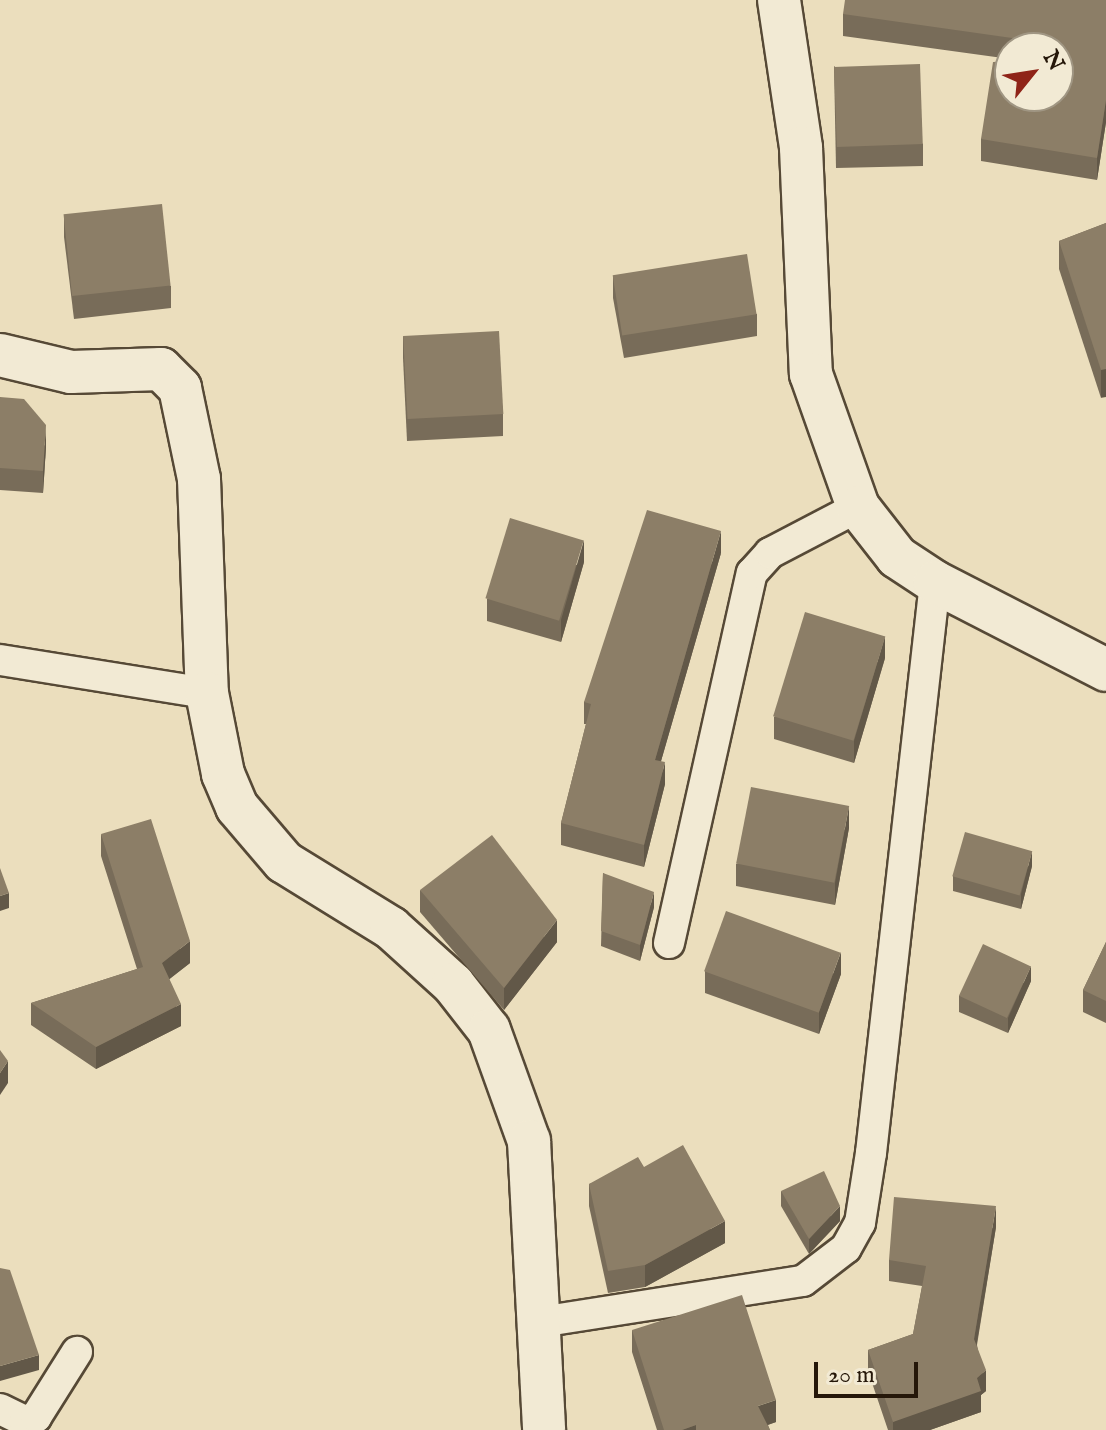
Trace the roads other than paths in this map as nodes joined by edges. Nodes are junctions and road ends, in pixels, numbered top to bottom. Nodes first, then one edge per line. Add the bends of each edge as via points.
1 (779, 0) edge
2 (0, 355) edge
3 (858, 507) junction
4 (935, 582) junction
5 (0, 660) edge
6 (1106, 670) edge
7 (207, 693) junction
8 (669, 943) dead end
9 (540, 1322) junction
10 (77, 1352) dead end
11 (0, 1409) edge
12 (544, 1430) edge

1 - 3 street via 801,148 811,374
2 - 7 street via 71,372 161,369 180,388 199,479
3 - 4 street via 897,557
3 - 8 street via 770,553 752,573
4 - 6 street
4 - 9 street via 860,1223 846,1248 803,1281
5 - 7 street
7 - 9 street via 223,774 256,834 284,862 423,954 489,1030 529,1141
9 - 12 street
10 - 11 street via 36,1417 25,1421

